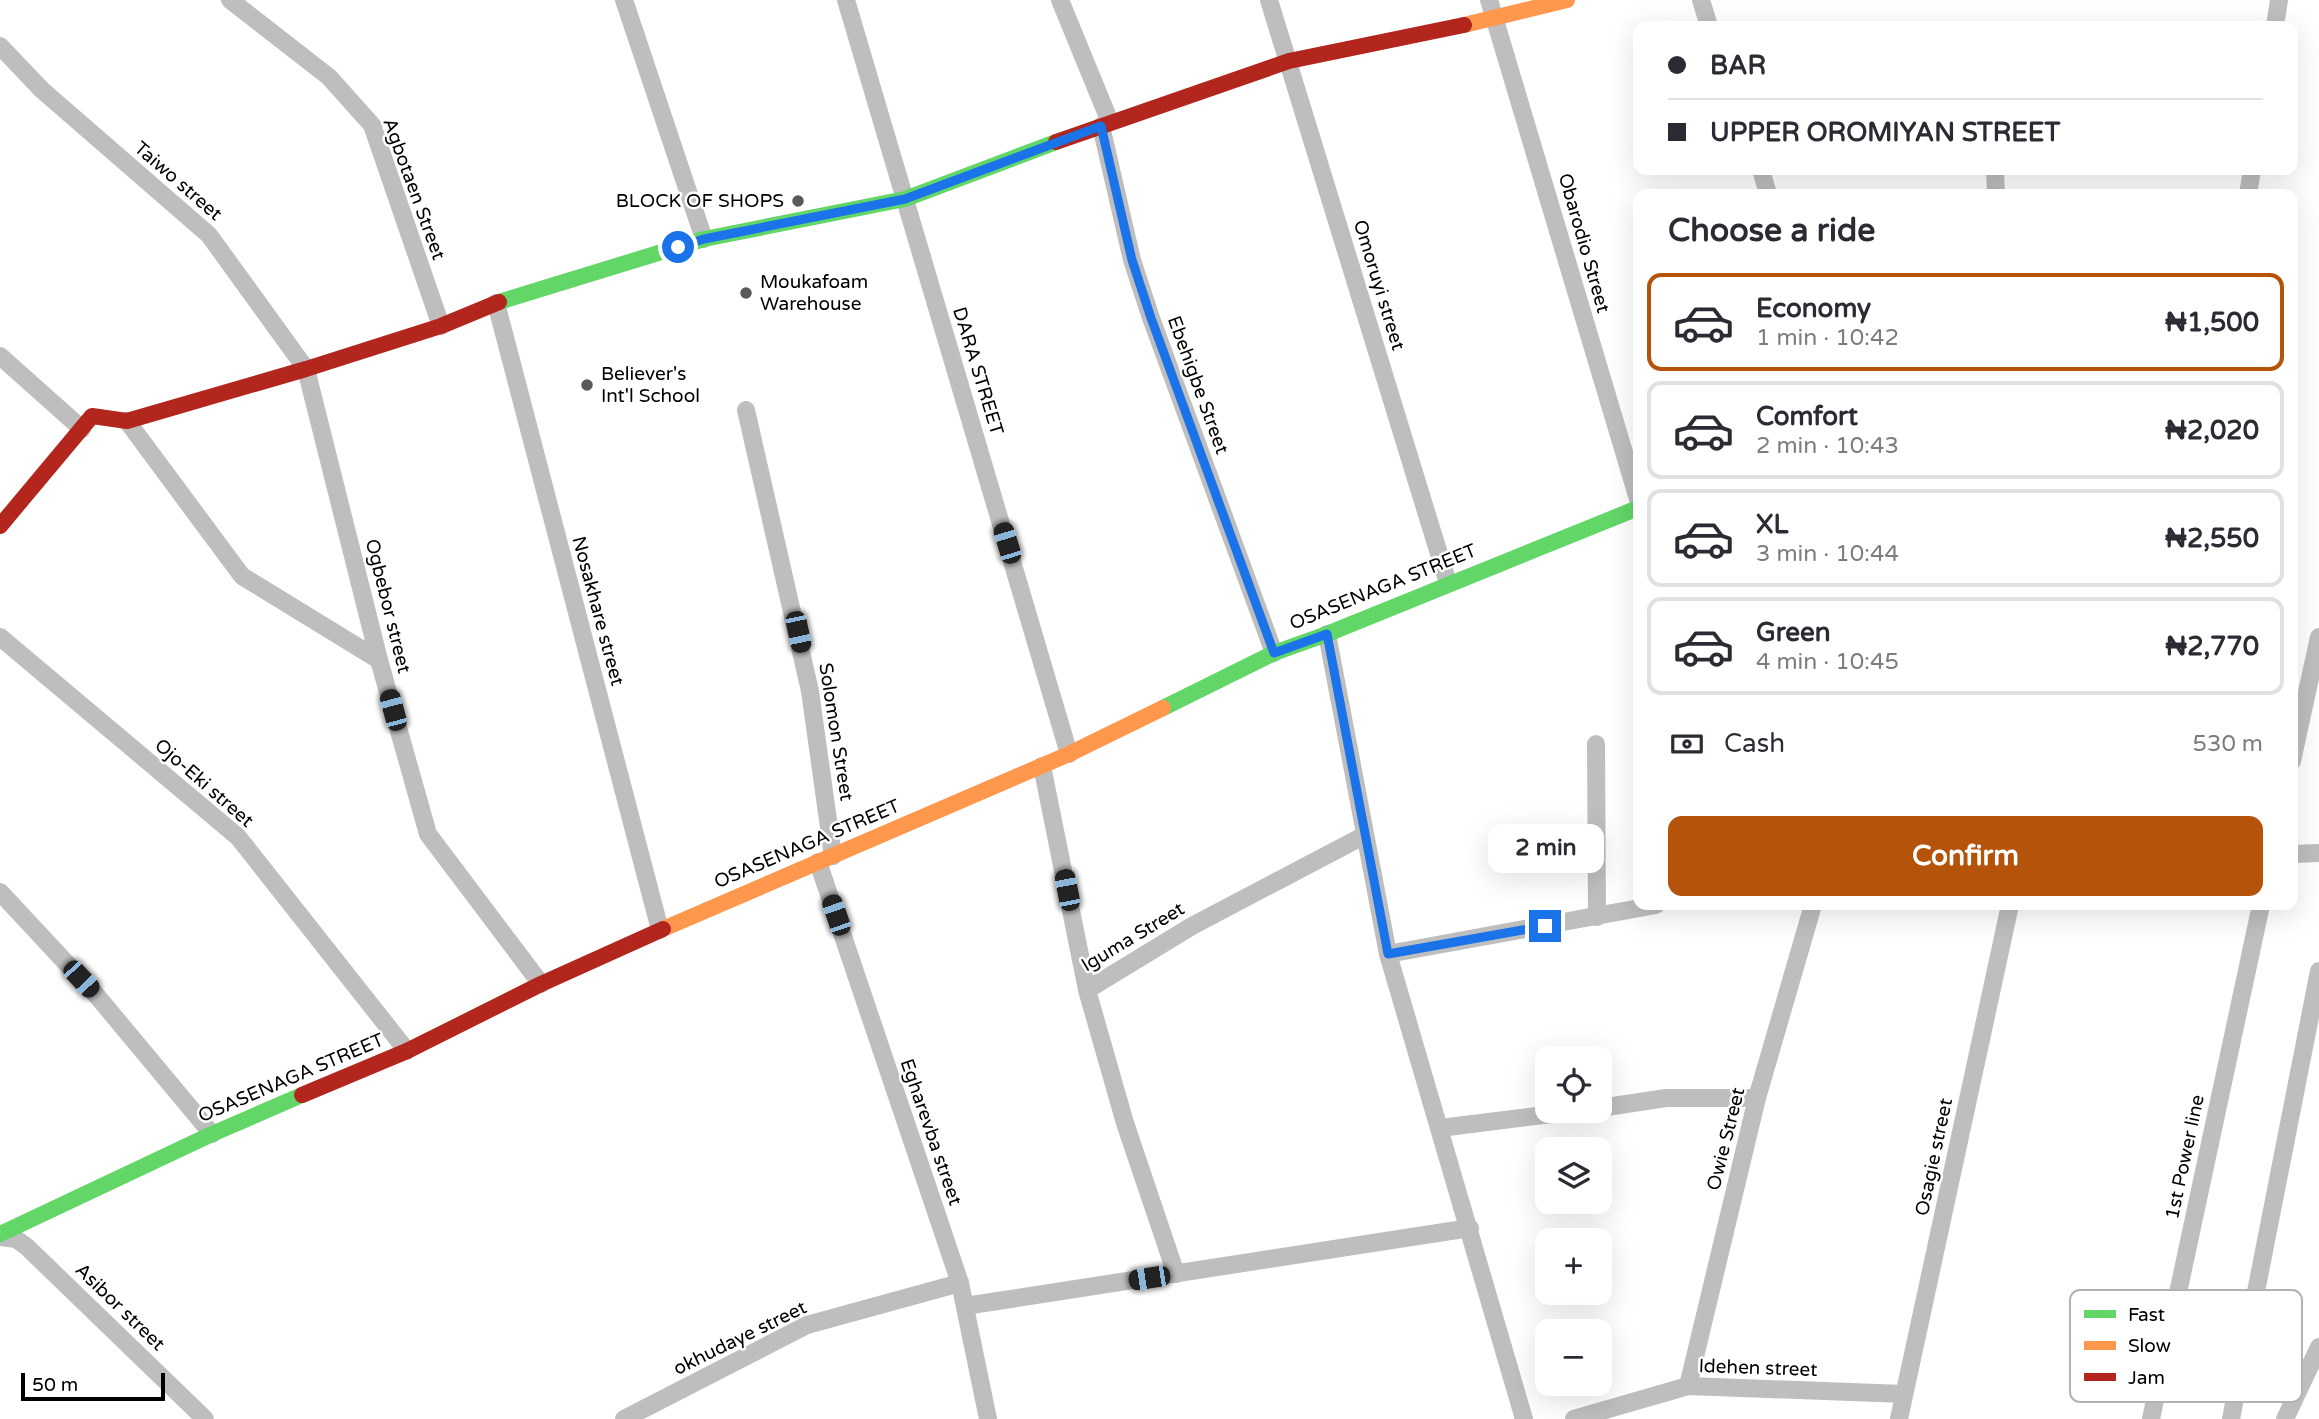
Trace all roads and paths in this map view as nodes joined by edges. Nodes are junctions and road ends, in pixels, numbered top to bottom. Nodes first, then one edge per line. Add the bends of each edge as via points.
1 (230, 0) edge
2 (624, 0) edge
3 (846, 0) edge
4 (1060, 0) edge
5 (1269, 0) edge
6 (1489, 0) edge
7 (1567, 0) edge
8 (1701, 0) edge
9 (2278, 0) edge
10 (1496, 18) junction
11 (1707, 21) edge
12 (2276, 21) edge
13 (0, 46) edge
14 (1289, 61) junction
15 (1105, 124) junction
16 (905, 199) junction
17 (704, 239) junction
18 (496, 303) junction
19 (441, 326) junction
20 (0, 356) edge
21 (306, 369) junction
22 (746, 410) dead end
23 (127, 421) junction
24 (82, 429) junction
25 (1633, 482) edge
26 (1633, 510) edge
27 (0, 526) edge
28 (1448, 583) junction
29 (1327, 634) junction
30 (0, 637) edge
31 (2319, 637) edge
32 (1274, 653) junction
33 (379, 660) junction
34 (2298, 733) edge
35 (1596, 744) dead end
36 (1069, 754) junction
37 (1042, 766) junction
38 (1365, 835) junction
39 (2319, 853) edge
40 (2298, 854) edge
41 (825, 859) junction
42 (0, 892) edge
43 (1633, 910) edge
44 (1813, 910) edge
45 (2009, 910) edge
46 (2260, 910) edge
47 (1597, 917) junction
48 (660, 930) junction
49 (1388, 954) junction
50 (2319, 971) edge
51 (541, 984) junction
52 (1087, 990) junction
53 (407, 1051) junction
54 (1758, 1098) junction
55 (1612, 1106) edge
56 (1535, 1116) edge
57 (1440, 1128) junction
58 (212, 1134) junction
59 (1470, 1228) junction
60 (0, 1236) edge
61 (1176, 1274) junction
62 (960, 1283) junction
63 (2179, 1290) edge
64 (2256, 1290) edge
65 (965, 1306) junction
66 (2319, 1347) edge
67 (2302, 1383) edge
68 (1688, 1386) junction
69 (1904, 1394) junction
70 (2293, 1402) edge
71 (205, 1419) edge
72 (624, 1419) edge
73 (988, 1419) edge
74 (1524, 1419) edge
75 (1574, 1419) edge
76 (1899, 1419) edge
77 (2285, 1419) edge

1 - 19 street, Agbotaen Street via 329,77 372,125
2 - 17 street
3 - 16 street, DARA STREET
4 - 15 street, Ebehigbe Street
5 - 14 street, Omoruyi street
6 - 10 street, Obarodio Street
7 - 10 street
8 - 11 street
9 - 12 street
10 - 14 street
10 - 25 street, Obarodio Street
13 - 21 street, Taiwo street via 42,90 209,235
14 - 15 street
14 - 28 street, Omoruyi street
15 - 16 street
15 - 32 street, Ebehigbe Street via 1132,260
16 - 17 street
16 - 36 street, DARA STREET
17 - 18 street
18 - 19 street
18 - 48 street, Nosakhare street
19 - 21 street
20 - 24 street
21 - 23 street
21 - 33 street, Ogbebor street
22 - 41 street, Solomon Street via 810,691
23 - 24 street via 92,416
23 - 33 street via 242,576
24 - 27 street
26 - 28 street, OSASENAGA STREET
28 - 29 street, OSASENAGA STREET
29 - 32 street, OSASENAGA STREET
29 - 38 street
30 - 53 street, Ojo-Eki street via 238,837
31 - 34 street
32 - 36 street, OSASENAGA STREET
33 - 51 street, Ogbebor street via 428,834
35 - 47 street
36 - 37 street, OSASENAGA STREET
37 - 41 street, OSASENAGA STREET
37 - 52 street, Iguma Street
38 - 49 street
38 - 52 street, Iguma Street via 1192,926
39 - 40 street
41 - 48 street, OSASENAGA STREET
41 - 62 street, Egharevba street
42 - 58 street via 97,996
43 - 47 street
44 - 54 street, Owie Street
45 - 69 street, Osagie street
46 - 63 street, 1st Power line
47 - 49 street
48 - 51 street, OSASENAGA STREET
49 - 57 street
50 - 64 street
51 - 53 street, OSASENAGA STREET
52 - 61 street via 1125,1123
53 - 58 street, OSASENAGA STREET
54 - 55 street via 1666,1098
54 - 68 street, Owie Street
56 - 57 street
57 - 59 street
58 - 60 street, OSASENAGA STREET
59 - 61 street
59 - 74 street
60 - 71 street, Asibor street via 27,1247
61 - 65 street
62 - 65 street, Egharevba street
62 - 72 street, okhudaye street via 807,1325
65 - 73 street, Egharevba street
66 - 67 street
68 - 69 street, Idehen street
68 - 75 street, Idehen street
69 - 76 street, Osagie street
70 - 77 street

